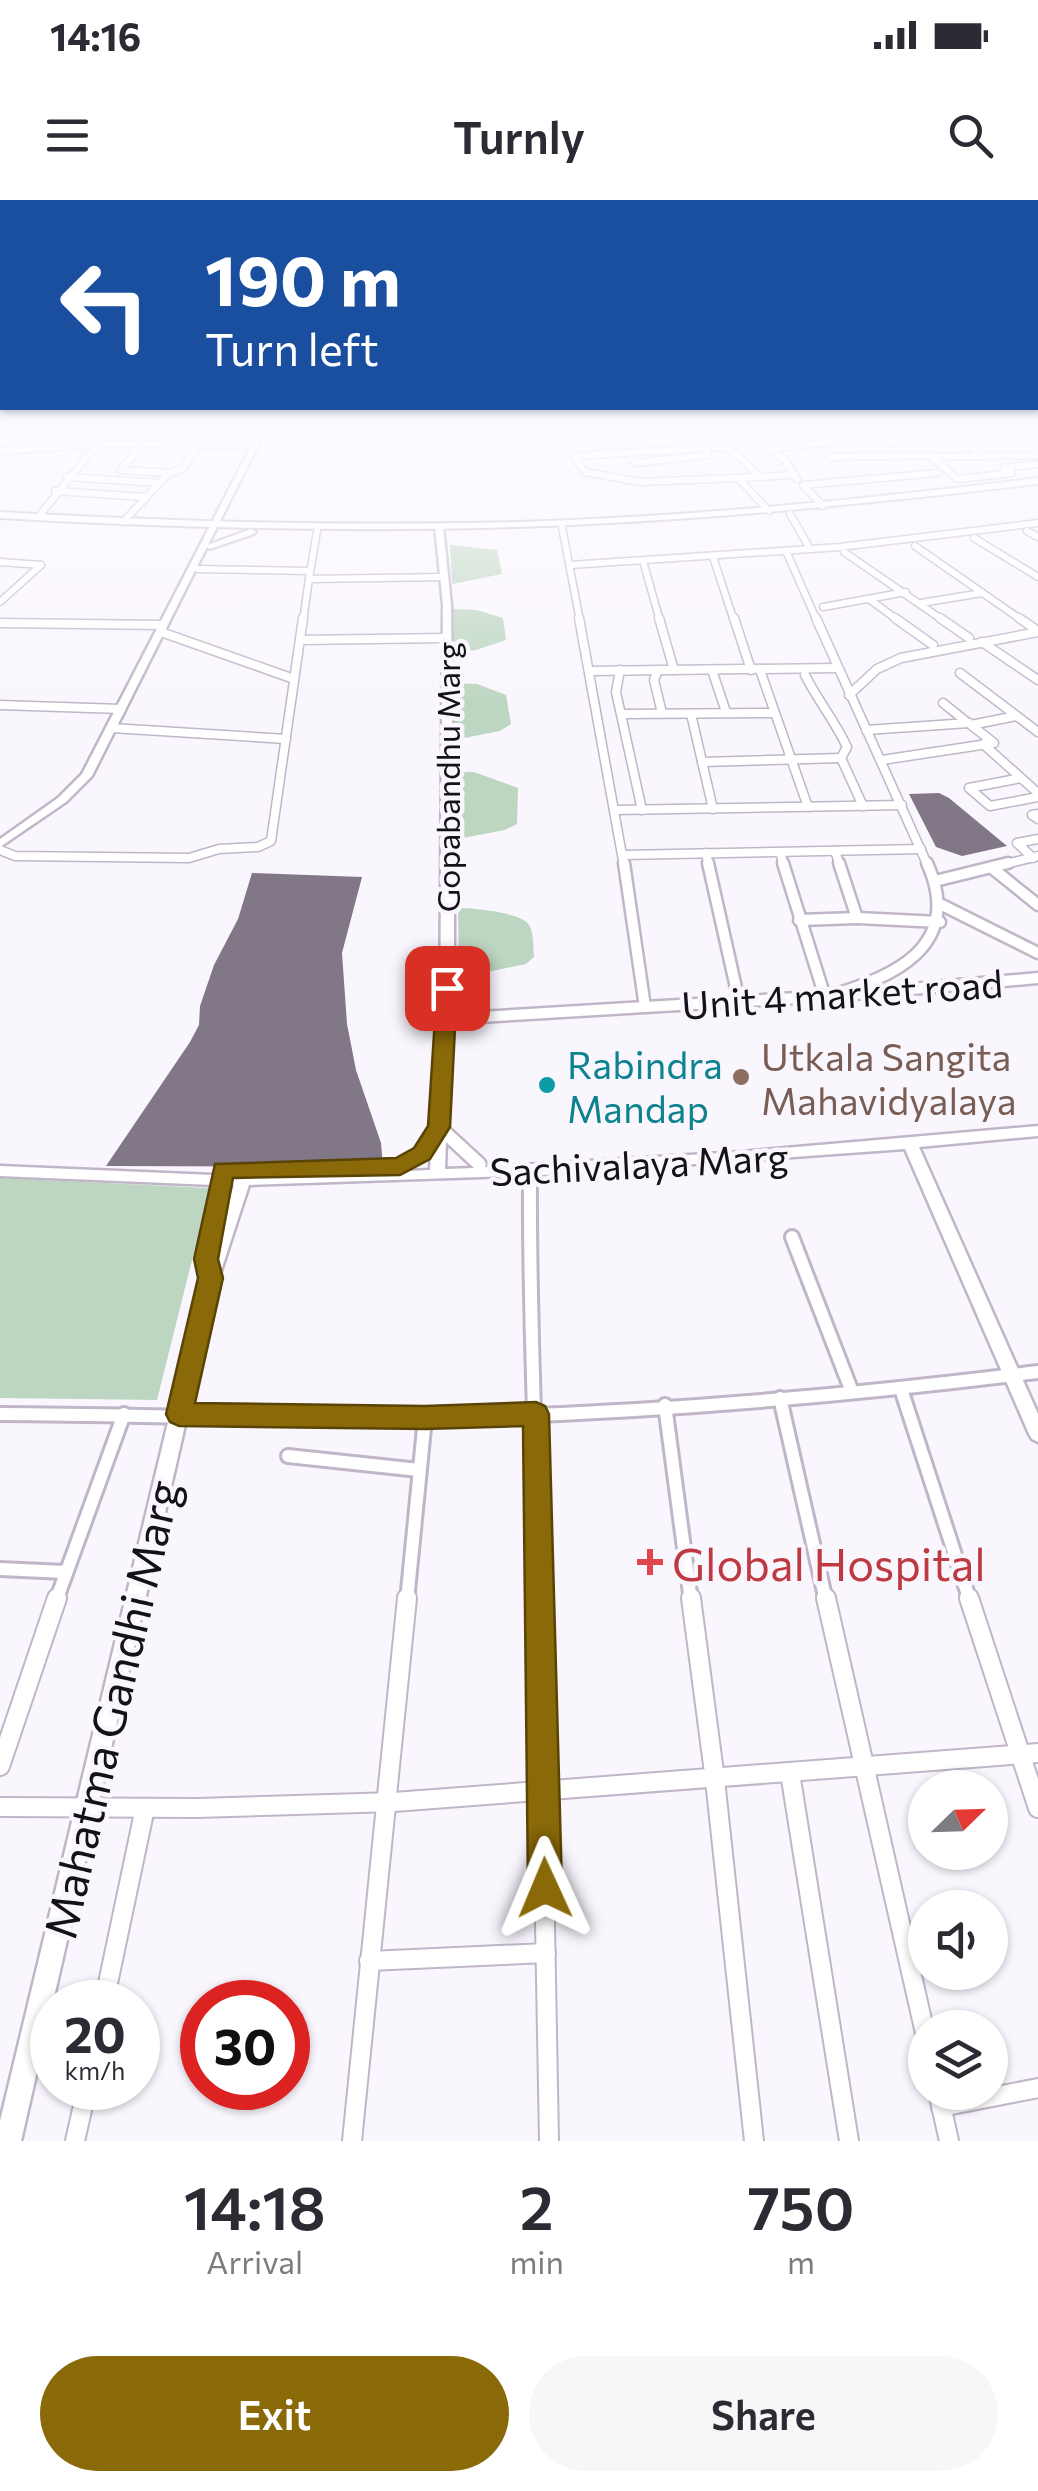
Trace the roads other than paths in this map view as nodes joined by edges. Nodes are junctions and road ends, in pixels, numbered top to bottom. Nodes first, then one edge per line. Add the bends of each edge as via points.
1 (68, 522) edge
2 (114, 522) edge
3 (123, 522) joint
4 (221, 522) edge
5 (222, 522) edge
6 (245, 522) edge
7 (629, 522) edge
8 (638, 522) edge
9 (794, 522) edge
10 (1038, 523) edge
11 (219, 526) junction
12 (562, 527) junction
13 (260, 528) junction
14 (444, 528) junction
15 (178, 529) junction
16 (316, 531) junction
17 (1027, 531) dead end
18 (1038, 537) edge
19 (974, 538) dead end
20 (208, 544) junction
21 (916, 546) dead end
22 (810, 549) junction
23 (786, 551) junction
24 (844, 552) dead end
25 (713, 557) junction
26 (643, 561) junction
27 (0, 562) edge
28 (570, 564) junction
29 (194, 569) junction
30 (310, 576) junction
31 (445, 577) junction
32 (1038, 577) edge
33 (906, 592) junction
34 (982, 594) junction
35 (868, 599) junction
36 (0, 602) edge
37 (921, 603) junction
38 (823, 607) dead end
39 (0, 623) edge
40 (162, 628) junction
41 (1038, 632) edge
42 (446, 638) junction
43 (969, 638) dead end
44 (300, 640) junction
45 (982, 642) junction
46 (934, 645) dead end
47 (836, 668) junction
48 (620, 670) junction
49 (658, 670) junction
50 (674, 670) junction
51 (712, 670) junction
52 (755, 670) junction
53 (589, 671) junction
54 (960, 672) dead end
55 (804, 675) dead end
56 (294, 680) junction
57 (1038, 680) edge
58 (848, 695) junction
59 (943, 703) dead end
60 (0, 705) edge
61 (120, 709) junction
62 (726, 712) junction
63 (662, 713) junction
64 (773, 713) junction
65 (622, 714) junction
66 (692, 714) junction
67 (1016, 716) junction
68 (970, 724) junction
69 (112, 728) junction
70 (866, 730) junction
71 (1038, 732) edge
72 (286, 739) junction
73 (983, 744) junction
74 (841, 758) junction
75 (793, 760) junction
76 (882, 760) junction
77 (702, 762) junction
78 (1021, 778) junction
79 (1038, 795) edge
80 (902, 805) junction
81 (863, 806) junction
82 (808, 807) junction
83 (713, 809) junction
84 (616, 810) junction
85 (642, 810) junction
86 (1038, 839) edge
87 (0, 847) edge
88 (920, 849) junction
89 (836, 851) junction
90 (780, 852) junction
91 (706, 854) junction
92 (624, 855) junction
93 (1035, 857) edge
94 (992, 868) junction
95 (936, 881) junction
96 (942, 904) junction
97 (1038, 905) edge
98 (857, 918) junction
99 (799, 920) junction
100 (940, 922) junction
101 (1038, 953) edge
102 (1038, 978) edge
103 (825, 997) junction
104 (739, 1001) junction
105 (645, 1007) junction
106 (447, 1019) junction
107 (1038, 1124) edge
108 (439, 1127) junction
109 (1038, 1132) edge
110 (910, 1144) junction
111 (479, 1164) junction
112 (400, 1166) junction
113 (0, 1169) edge
114 (436, 1169) junction
115 (223, 1175) junction
116 (245, 1175) junction
117 (530, 1180) dead end
118 (792, 1237) dead end
119 (211, 1278) junction
120 (1038, 1372) edge
121 (1012, 1376) junction
122 (901, 1389) junction
123 (852, 1392) junction
124 (780, 1398) junction
125 (665, 1404) junction
126 (0, 1414) edge
127 (124, 1414) junction
128 (179, 1414) junction
129 (536, 1414) junction
130 (425, 1418) junction
131 (1038, 1434) edge
132 (288, 1456) dead end
133 (420, 1470) junction
134 (0, 1569) edge
135 (65, 1572) junction
136 (1030, 1754) edge
137 (0, 1766) edge
138 (866, 1766) junction
139 (790, 1773) junction
140 (715, 1780) junction
141 (544, 1792) junction
142 (384, 1801) junction
143 (0, 1807) edge
144 (145, 1808) junction
145 (1038, 1808) edge
146 (88, 1810) junction
147 (546, 1953) junction
148 (369, 1961) junction
149 (109, 1980) edge
150 (920, 2010) edge
151 (1038, 2088) edge
152 (1008, 2092) edge
153 (81, 2110) edge
154 (942, 2110) edge
155 (8, 2141) edge
156 (75, 2141) edge
157 (352, 2141) edge
158 (549, 2141) edge
159 (754, 2141) edge
160 (849, 2141) edge
161 (949, 2141) edge

1 - 15 main road
2 - 3 main road
3 - 11 main road
4 - 11 street
5 - 11 street
6 - 13 main road
7 - 14 main road
8 - 12 main road
9 - 22 street
10 - 22 street
11 - 13 main road
11 - 15 main road
11 - 20 street
12 - 14 main road
12 - 28 street
13 - 14 main road
13 - 16 main road
13 - 20 main road
14 - 16 main road
14 - 31 street, Gopabandhu Marg
15 - 20 main road
16 - 30 street
17 - 18 street
19 - 32 street
20 - 29 street
21 - 34 street
22 - 23 street
23 - 25 street
23 - 47 street
24 - 33 street
25 - 26 street
25 - 52 street
26 - 28 street
26 - 50 street
27 - 36 street via 41,565
28 - 53 street
29 - 30 street
29 - 40 street
30 - 31 street
30 - 44 street
31 - 42 street, Gopabandhu Marg
33 - 35 street
33 - 37 street
34 - 37 street
34 - 41 street
35 - 38 street
35 - 46 street
37 - 43 street
39 - 40 street
40 - 56 street
40 - 61 street
41 - 45 street
42 - 44 street
42 - 106 street, Gopabandhu Marg
44 - 56 street
45 - 57 street
45 - 58 street via 902,658 876,669
47 - 52 street
47 - 58 street
48 - 49 street
48 - 53 street
48 - 65 street via 622,680 615,681
49 - 50 street
49 - 63 street
50 - 51 street
51 - 52 street
51 - 62 street
52 - 64 street
53 - 84 street
54 - 67 street
55 - 74 street via 848,747
56 - 72 street
58 - 70 street
59 - 68 street
60 - 61 street
61 - 69 street
62 - 64 street
62 - 66 street
63 - 65 street
63 - 66 street
64 - 75 street
65 - 85 street
66 - 77 street
67 - 68 street
67 - 71 street
68 - 70 street
68 - 73 street via 994,742
69 - 72 street
69 - 87 street via 78,786
70 - 76 street
72 - 87 street via 271,841 258,847 189,858 14,856
73 - 76 street
73 - 78 street
74 - 75 street
74 - 81 street
75 - 77 street
75 - 82 street
76 - 80 street
77 - 83 street
78 - 79 street
78 - 79 street via 970,788 990,806
80 - 81 street
80 - 88 street
81 - 82 street
82 - 83 street
83 - 85 street
84 - 85 street
84 - 92 street
86 - 93 street via 1017,844
88 - 89 street
88 - 95 street
89 - 90 street
89 - 98 street
90 - 91 street
90 - 99 street
91 - 92 street
91 - 104 street
92 - 105 street
93 - 94 street
94 - 95 street
94 - 97 street
95 - 96 street
96 - 100 street
96 - 101 street
98 - 99 street
98 - 100 street
99 - 103 street
100 - 103 street via 919,952 885,978
102 - 103 street, Unit 4 market road
103 - 104 street, Unit 4 market road
104 - 105 street, Unit 4 market road
105 - 106 street, Unit 4 market road
106 - 108 street, Gopabandhu Marg
107 - 111 street, Sachivalaya Marg via 731,1153
108 - 111 street
108 - 112 street via 422,1154
108 - 114 street, Gopabandhu Marg
109 - 110 street, Sachivalaya Marg
110 - 114 street, Sachivalaya Marg via 734,1160
110 - 121 street
111 - 114 street, Sachivalaya Marg
112 - 114 street, Sachivalaya Marg
112 - 116 street, Sachivalaya Marg
113 - 115 street, Sachivalaya Marg
114 - 116 street, Sachivalaya Marg
115 - 116 street, Sachivalaya Marg
115 - 119 street, Mahatma Gandhi Marg via 206,1259
116 - 119 street, Mahatma Gandhi Marg
117 - 129 street via 528,1312
118 - 123 street
119 - 128 street, Mahatma Gandhi Marg
120 - 121 street
121 - 122 street
121 - 131 street
122 - 123 street
122 - 136 street
123 - 124 street
124 - 125 street
124 - 138 street
125 - 129 street
125 - 140 street
126 - 127 street
127 - 128 street
127 - 135 street
128 - 130 street
128 - 146 street, Mahatma Gandhi Marg
129 - 130 street
129 - 141 street
130 - 133 street
132 - 133 street
133 - 142 street
134 - 135 street
135 - 137 street
136 - 138 street
136 - 145 street
138 - 139 street
138 - 150 street
139 - 140 street
139 - 160 street
140 - 141 street
140 - 159 street
141 - 142 street
141 - 147 street
142 - 144 street
142 - 148 street
143 - 146 street
144 - 146 street
144 - 149 street
146 - 155 street, Mahatma Gandhi Marg
147 - 148 street
147 - 158 street
148 - 157 street
151 - 152 street
153 - 156 street
154 - 161 street

